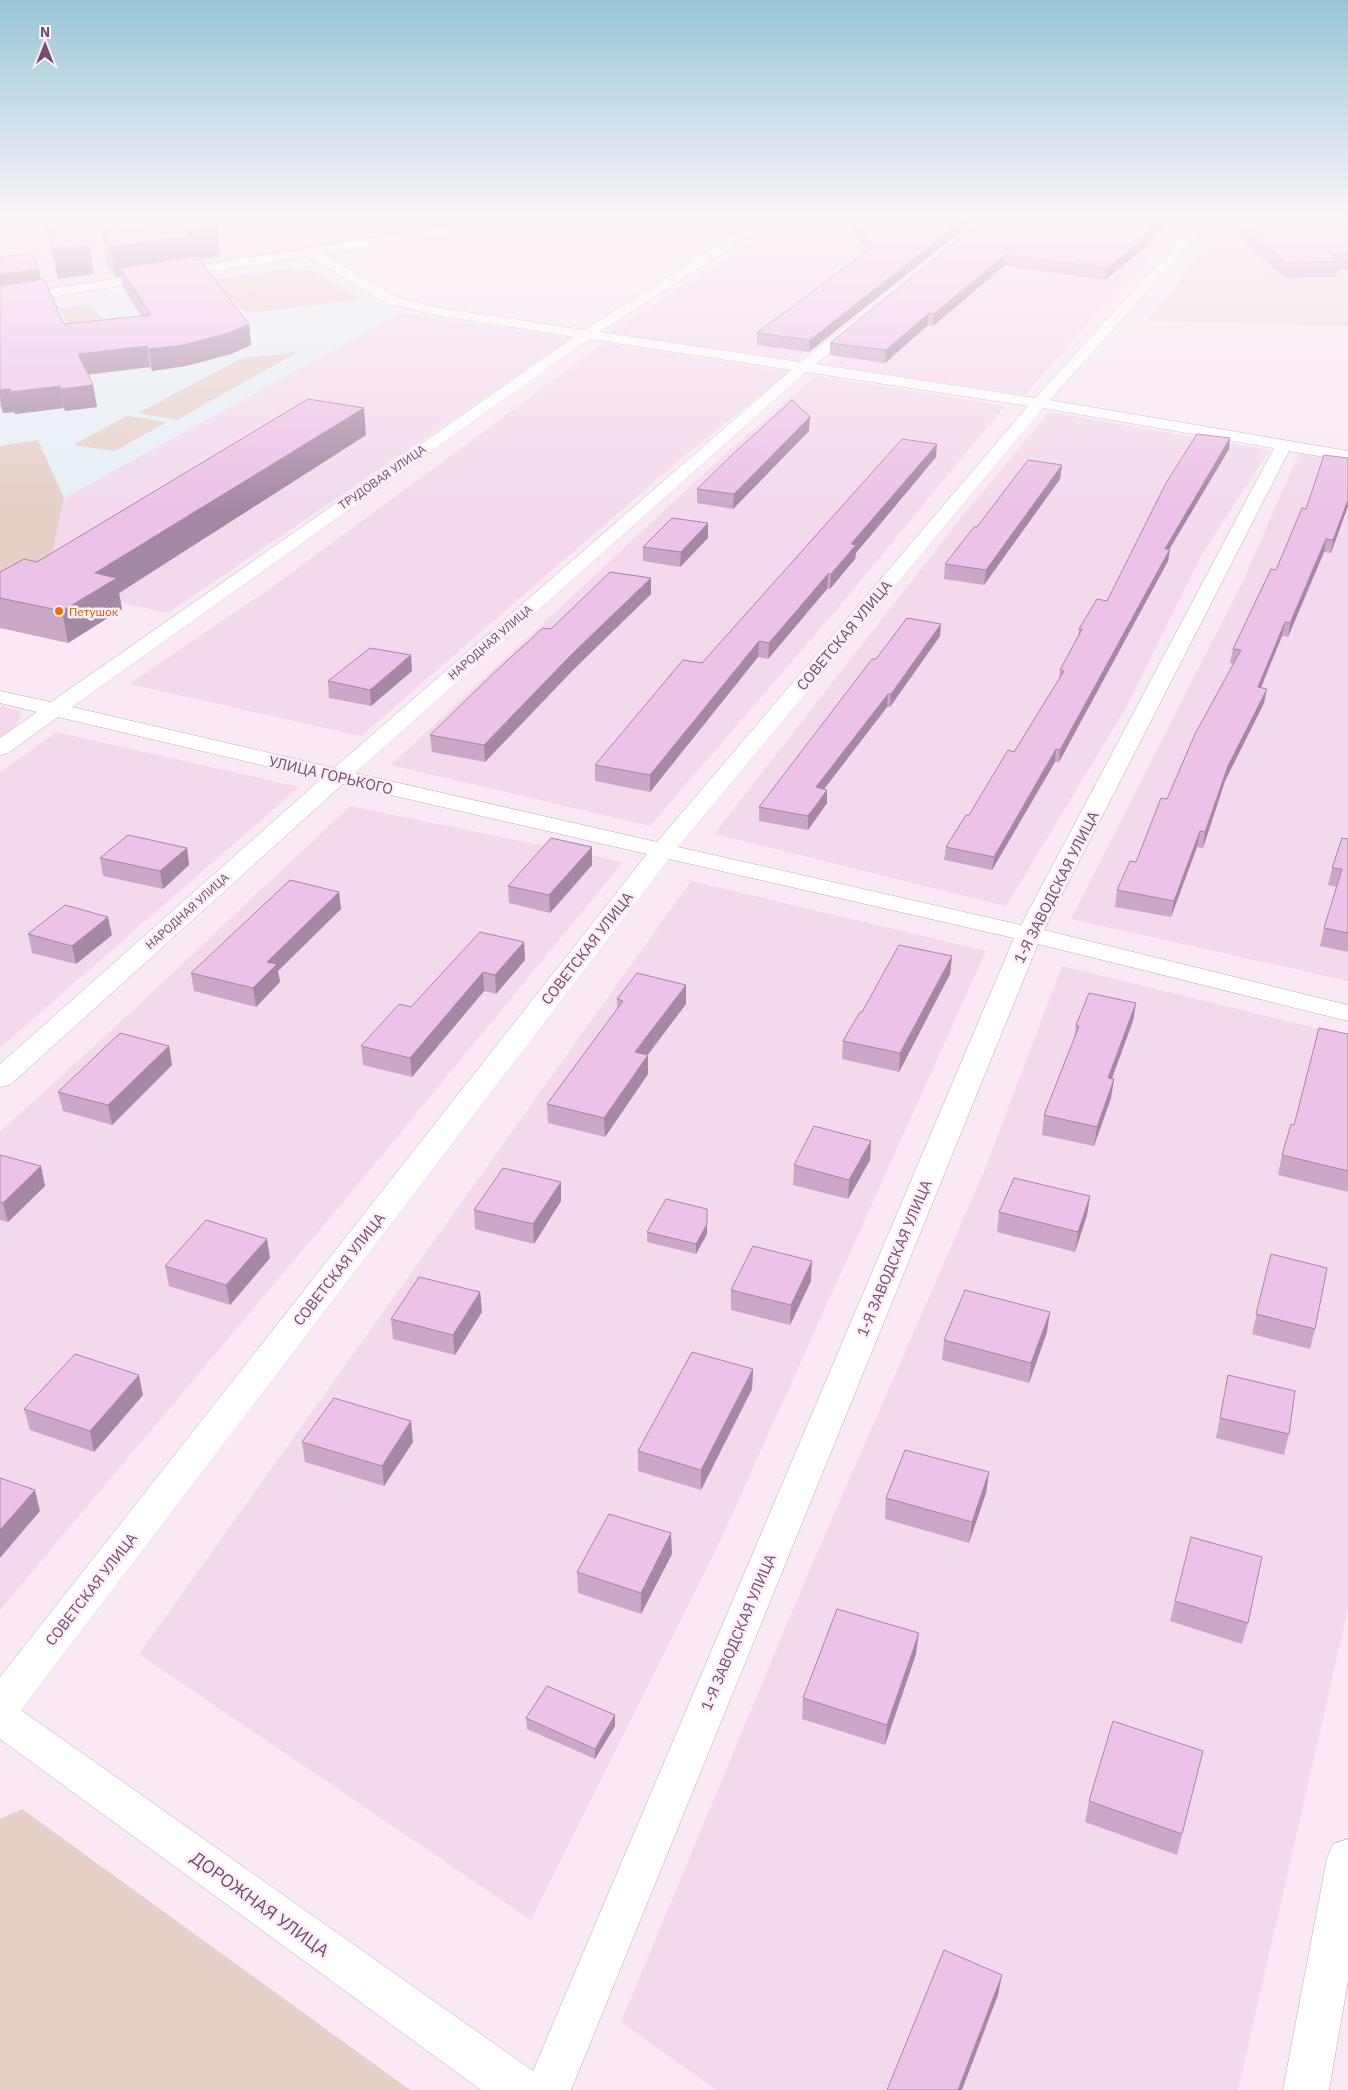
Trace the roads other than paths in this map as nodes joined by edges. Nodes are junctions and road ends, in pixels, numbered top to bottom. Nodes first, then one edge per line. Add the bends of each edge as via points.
1 (461, 315) edge
2 (618, 315) edge
3 (870, 315) edge
4 (1119, 315) edge
5 (584, 336) junction
6 (802, 368) junction
7 (1039, 403) junction
8 (1283, 446) junction
9 (1348, 456) edge
10 (0, 697) edge
11 (53, 711) junction
12 (0, 748) edge
13 (338, 776) junction
14 (663, 850) junction
15 (1029, 934) junction
16 (1348, 1013) edge
17 (0, 1079) edge
18 (0, 1708) edge
19 (0, 1717) edge
20 (1348, 1858) edge
21 (520, 2090) edge
22 (548, 2090) edge
23 (1306, 2090) edge

1 - 5 street
2 - 5 street, ТРУДОВАЯ УЛИЦА
3 - 6 street, НАРОДНАЯ УЛИЦА
4 - 7 street, СОВЕТСКАЯ УЛИЦА
5 - 6 street
5 - 11 street, ТРУДОВАЯ УЛИЦА
6 - 7 street
6 - 13 street, НАРОДНАЯ УЛИЦА
7 - 8 street
7 - 14 street, СОВЕТСКАЯ УЛИЦА
8 - 9 street
8 - 15 street, 1-Я ЗАВОДСКАЯ УЛИЦА
10 - 11 street, УЛИЦА ГОРЬКОГО
11 - 12 street, ТРУДОВАЯ УЛИЦА
11 - 13 street, УЛИЦА ГОРЬКОГО
13 - 14 street, УЛИЦА ГОРЬКОГО
13 - 17 street, НАРОДНАЯ УЛИЦА
14 - 15 street, УЛИЦА ГОРЬКОГО
14 - 18 street, СОВЕТСКАЯ УЛИЦА
15 - 16 street, УЛИЦА ГОРЬКОГО
15 - 22 street, 1-Я ЗАВОДСКАЯ УЛИЦА
19 - 21 street, ДОРОЖНАЯ УЛИЦА
20 - 23 street

